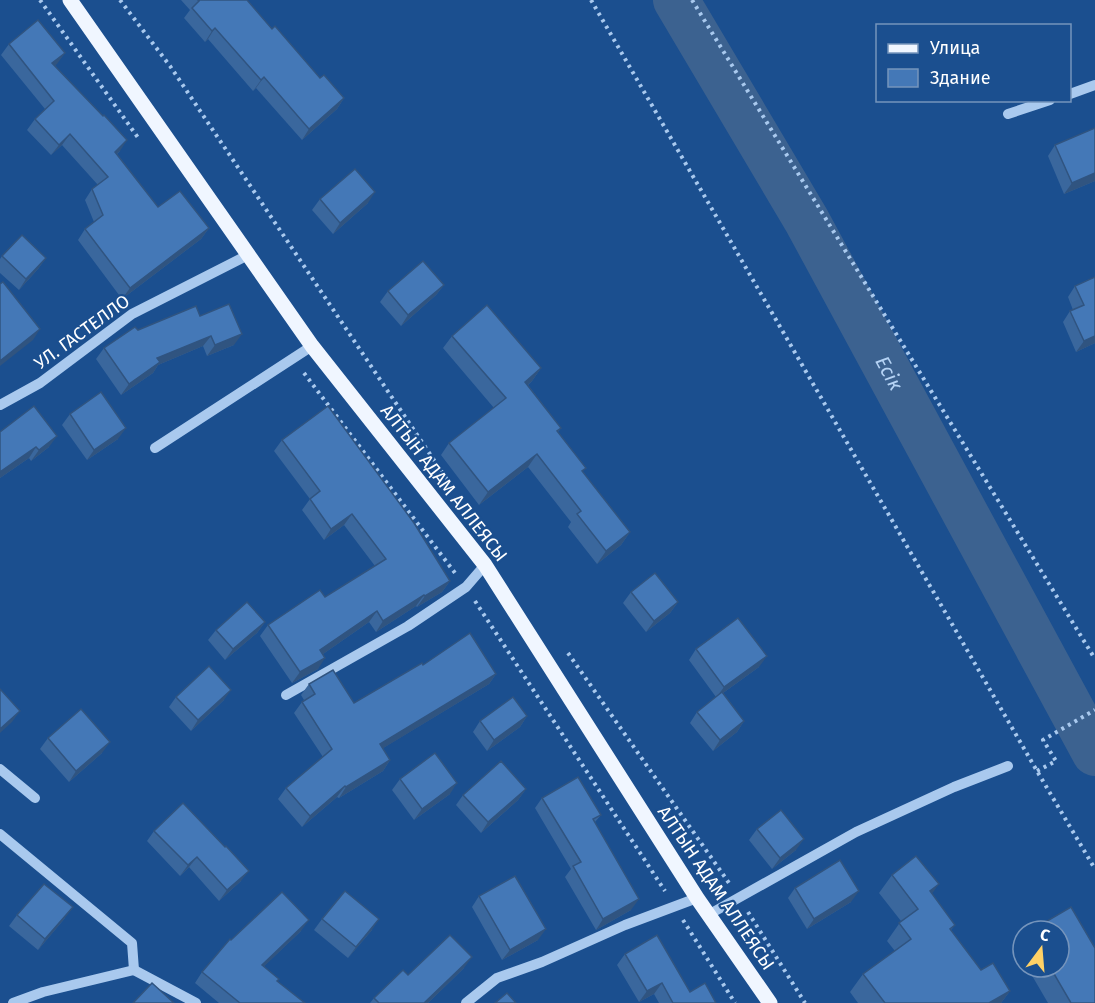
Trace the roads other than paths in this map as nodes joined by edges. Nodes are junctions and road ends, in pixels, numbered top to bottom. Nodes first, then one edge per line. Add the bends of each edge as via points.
1 (70, 0) edge
2 (1095, 86) edge
3 (1071, 94) edge
4 (1044, 102) edge
5 (1008, 114) dead end
6 (248, 255) junction
7 (312, 346) junction
8 (0, 405) edge
9 (155, 447) dead end
10 (485, 565) junction
11 (286, 694) dead end
12 (1008, 766) dead end
13 (0, 769) edge
14 (35, 798) dead end
15 (0, 834) edge
16 (697, 898) junction
17 (708, 915) junction
18 (134, 970) junction
19 (13, 1003) edge
20 (196, 1003) edge
21 (466, 1003) edge
22 (770, 1003) edge

1 - 6 main road, АЛТЫН АДАМ АЛЛЕЯСЫ
2 - 3 street
4 - 5 street
6 - 7 main road, АЛТЫН АДАМ АЛЛЕЯСЫ
6 - 8 street, УЛ. ГАСТЕЛЛО via 132,314 40,383
7 - 9 street
7 - 10 main road, АЛТЫН АДАМ АЛЛЕЯСЫ
10 - 11 street via 465,587 408,626
10 - 16 main road, АЛТЫН АДАМ АЛЛЕЯСЫ
12 - 17 street via 856,832
13 - 14 street
15 - 18 street via 132,943
16 - 17 main road, АЛТЫН АДАМ АЛЛЕЯСЫ
16 - 21 street via 497,978
17 - 22 main road, АЛТЫН АДАМ АЛЛЕЯСЫ
18 - 19 street
18 - 20 street

